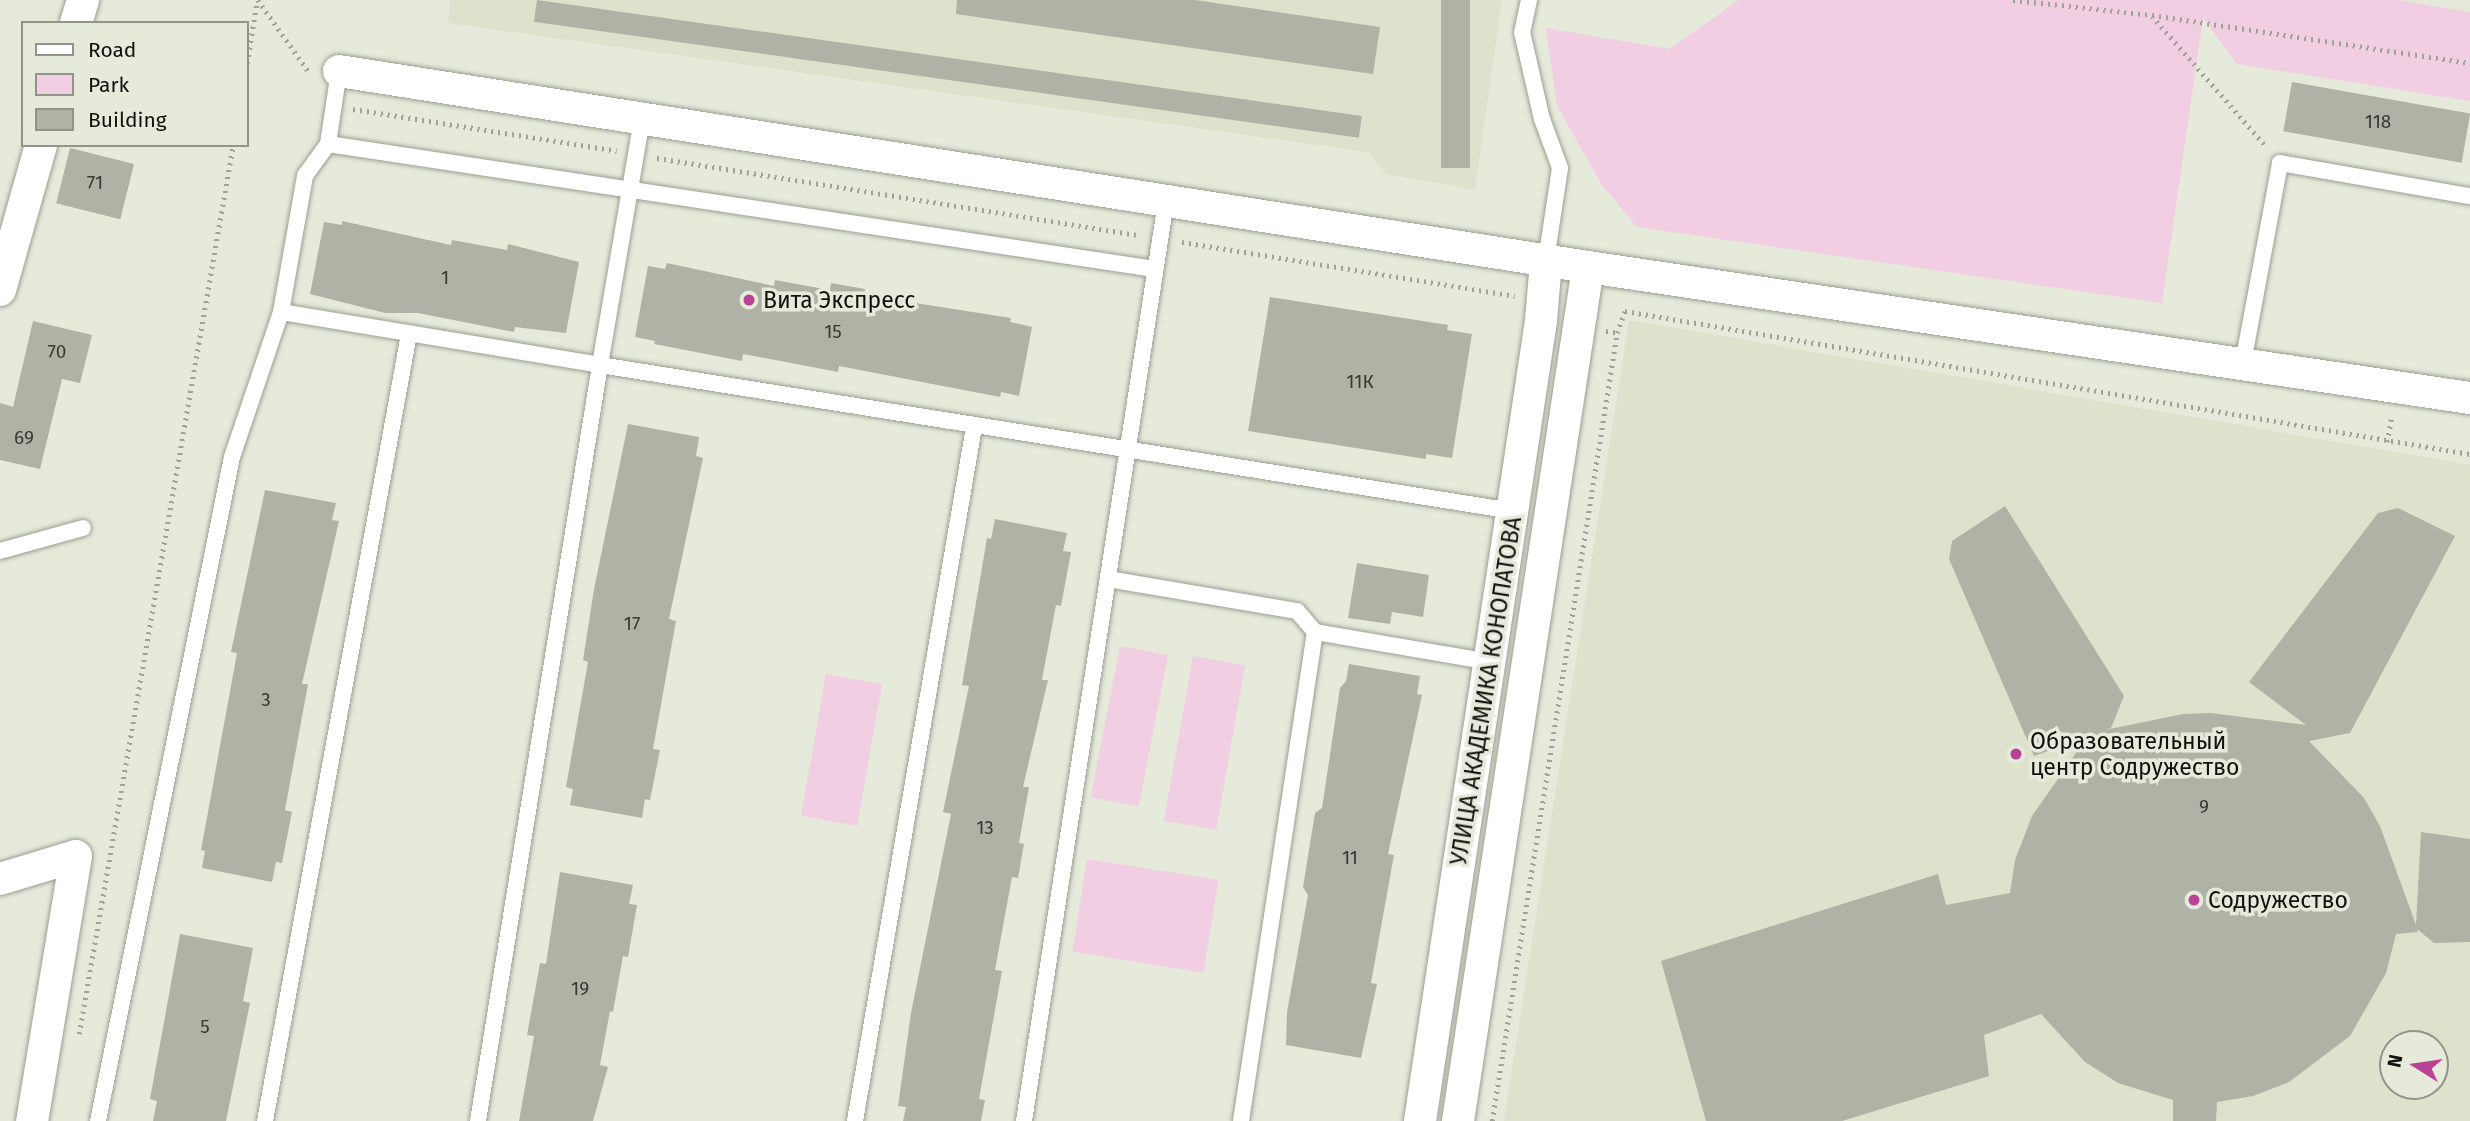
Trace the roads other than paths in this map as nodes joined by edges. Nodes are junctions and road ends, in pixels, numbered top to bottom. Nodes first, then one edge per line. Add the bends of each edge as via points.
1 (83, 0) edge
2 (1530, 0) edge
3 (77, 21) edge
4 (339, 71) joint
5 (642, 119) junction
6 (328, 144) junction
7 (40, 147) edge
8 (630, 190) junction
9 (2470, 195) edge
10 (1166, 202) junction
11 (1546, 261) junction
12 (1588, 267) junction
13 (1155, 269) junction
14 (0, 290) edge
15 (281, 312) junction
16 (409, 334) junction
17 (2243, 363) junction
18 (600, 365) junction
19 (2470, 398) edge
20 (974, 428) junction
21 (1127, 453) junction
22 (1513, 511) junction
23 (83, 528) dead end
24 (0, 551) edge
25 (1108, 579) junction
26 (1315, 632) junction
27 (1490, 662) junction
28 (0, 879) edge
29 (32, 1121) edge
30 (98, 1121) edge
31 (265, 1121) edge
32 (478, 1121) edge
33 (855, 1121) edge
34 (1024, 1121) edge
35 (1241, 1121) edge
36 (1420, 1121) edge
37 (1458, 1121) edge

1 - 3 street
2 - 11 lane via 1522,32 1542,119 1559,168
4 - 5 street
4 - 6 lane
5 - 8 lane
5 - 10 street
6 - 8 lane
6 - 15 lane via 305,176
7 - 14 street
8 - 13 lane
8 - 18 lane
9 - 17 lane via 2280,163
10 - 11 street
10 - 13 lane
11 - 12 street
11 - 22 street, УЛИЦА АКАДЕМИКА КОНОПАТОВА
12 - 17 street
12 - 37 street, УЛИЦА АКАДЕМИКА КОНОПАТОВА
13 - 21 lane
15 - 16 lane
15 - 30 lane via 232,457
16 - 18 lane
16 - 31 lane
17 - 19 street
18 - 20 lane
18 - 32 lane
20 - 21 lane
20 - 33 lane
21 - 22 lane
21 - 25 lane
22 - 27 street, УЛИЦА АКАДЕМИКА КОНОПАТОВА
23 - 24 lane
25 - 26 lane via 1297,611
25 - 34 lane
26 - 27 lane
26 - 35 lane
27 - 36 street, УЛИЦА АКАДЕМИКА КОНОПАТОВА
28 - 29 street via 76,856

